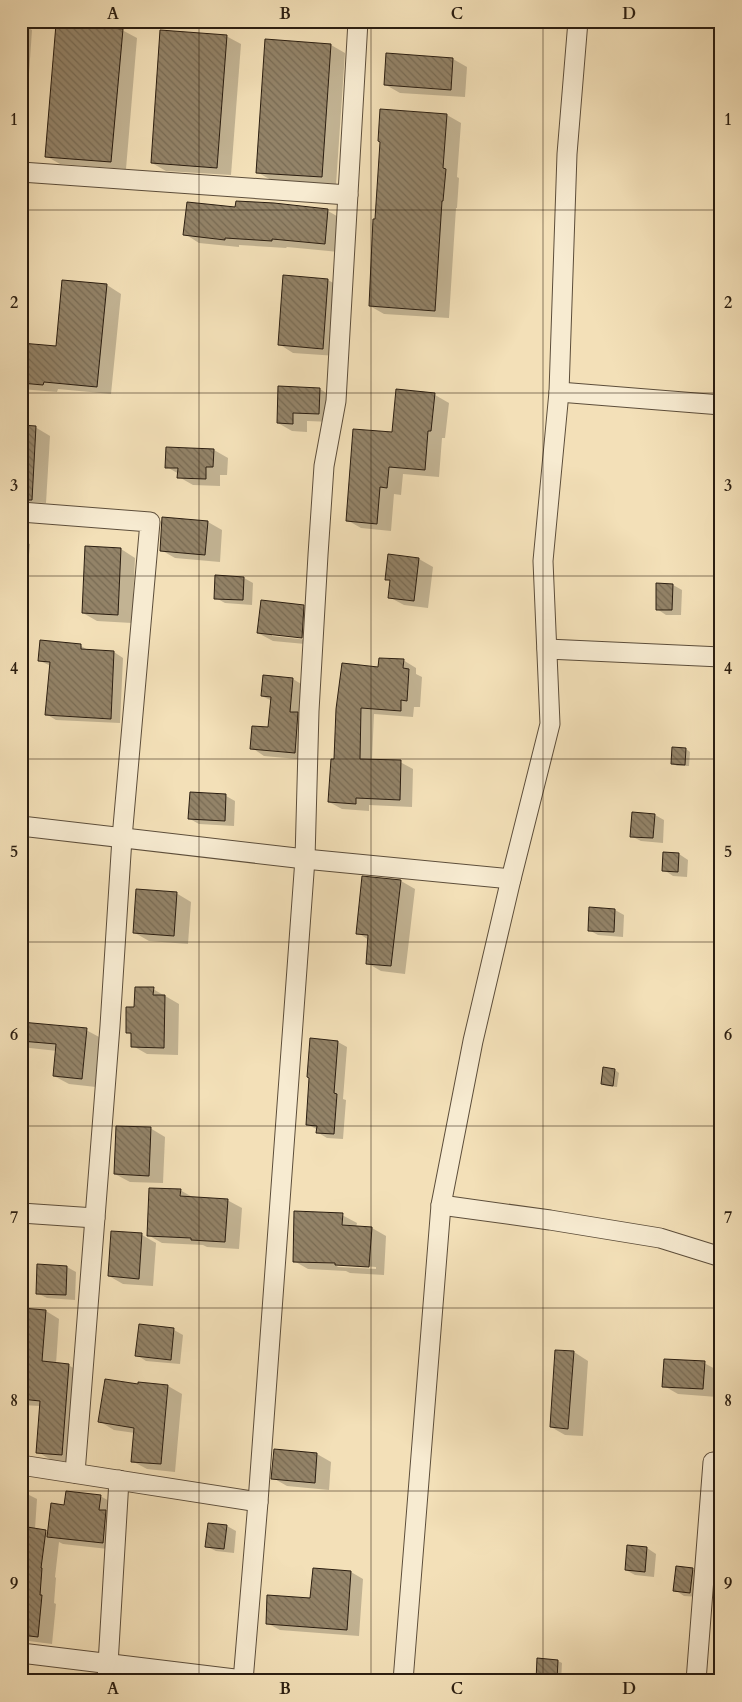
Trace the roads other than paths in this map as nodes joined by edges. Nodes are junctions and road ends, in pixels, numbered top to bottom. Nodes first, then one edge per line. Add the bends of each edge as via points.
1 (358, 21) edge
2 (578, 21) edge
3 (21, 172) edge
4 (348, 195) junction
5 (559, 392) junction
6 (721, 405) edge
7 (21, 512) edge
8 (547, 649) junction
9 (721, 657) edge
10 (21, 826) edge
11 (122, 838) junction
12 (305, 859) junction
13 (511, 879) junction
14 (441, 1205) junction
15 (21, 1213) edge
16 (95, 1218) junction
17 (721, 1257) edge
18 (721, 1463) edge
19 (21, 1465) edge
20 (76, 1473) junction
21 (119, 1480) junction
22 (258, 1502) junction
23 (21, 1653) edge
24 (107, 1672) edge
25 (243, 1680) edge
26 (403, 1681) edge
27 (696, 1681) edge

1 - 4 street
2 - 5 street via 567,154
3 - 4 street
4 - 12 street via 336,401 324,466 318,555
5 - 6 street
5 - 8 street via 544,561
7 - 11 street via 150,522
8 - 9 street
8 - 13 street via 550,724
10 - 11 street
11 - 12 street
11 - 16 street
12 - 13 street
12 - 22 street
13 - 14 street via 473,1041
14 - 17 street via 660,1238
14 - 26 street
15 - 16 street
16 - 20 street
18 - 27 street via 712,1462
19 - 20 street
20 - 21 street
21 - 22 street
21 - 24 street
22 - 25 street
23 - 24 street
24 - 25 street

